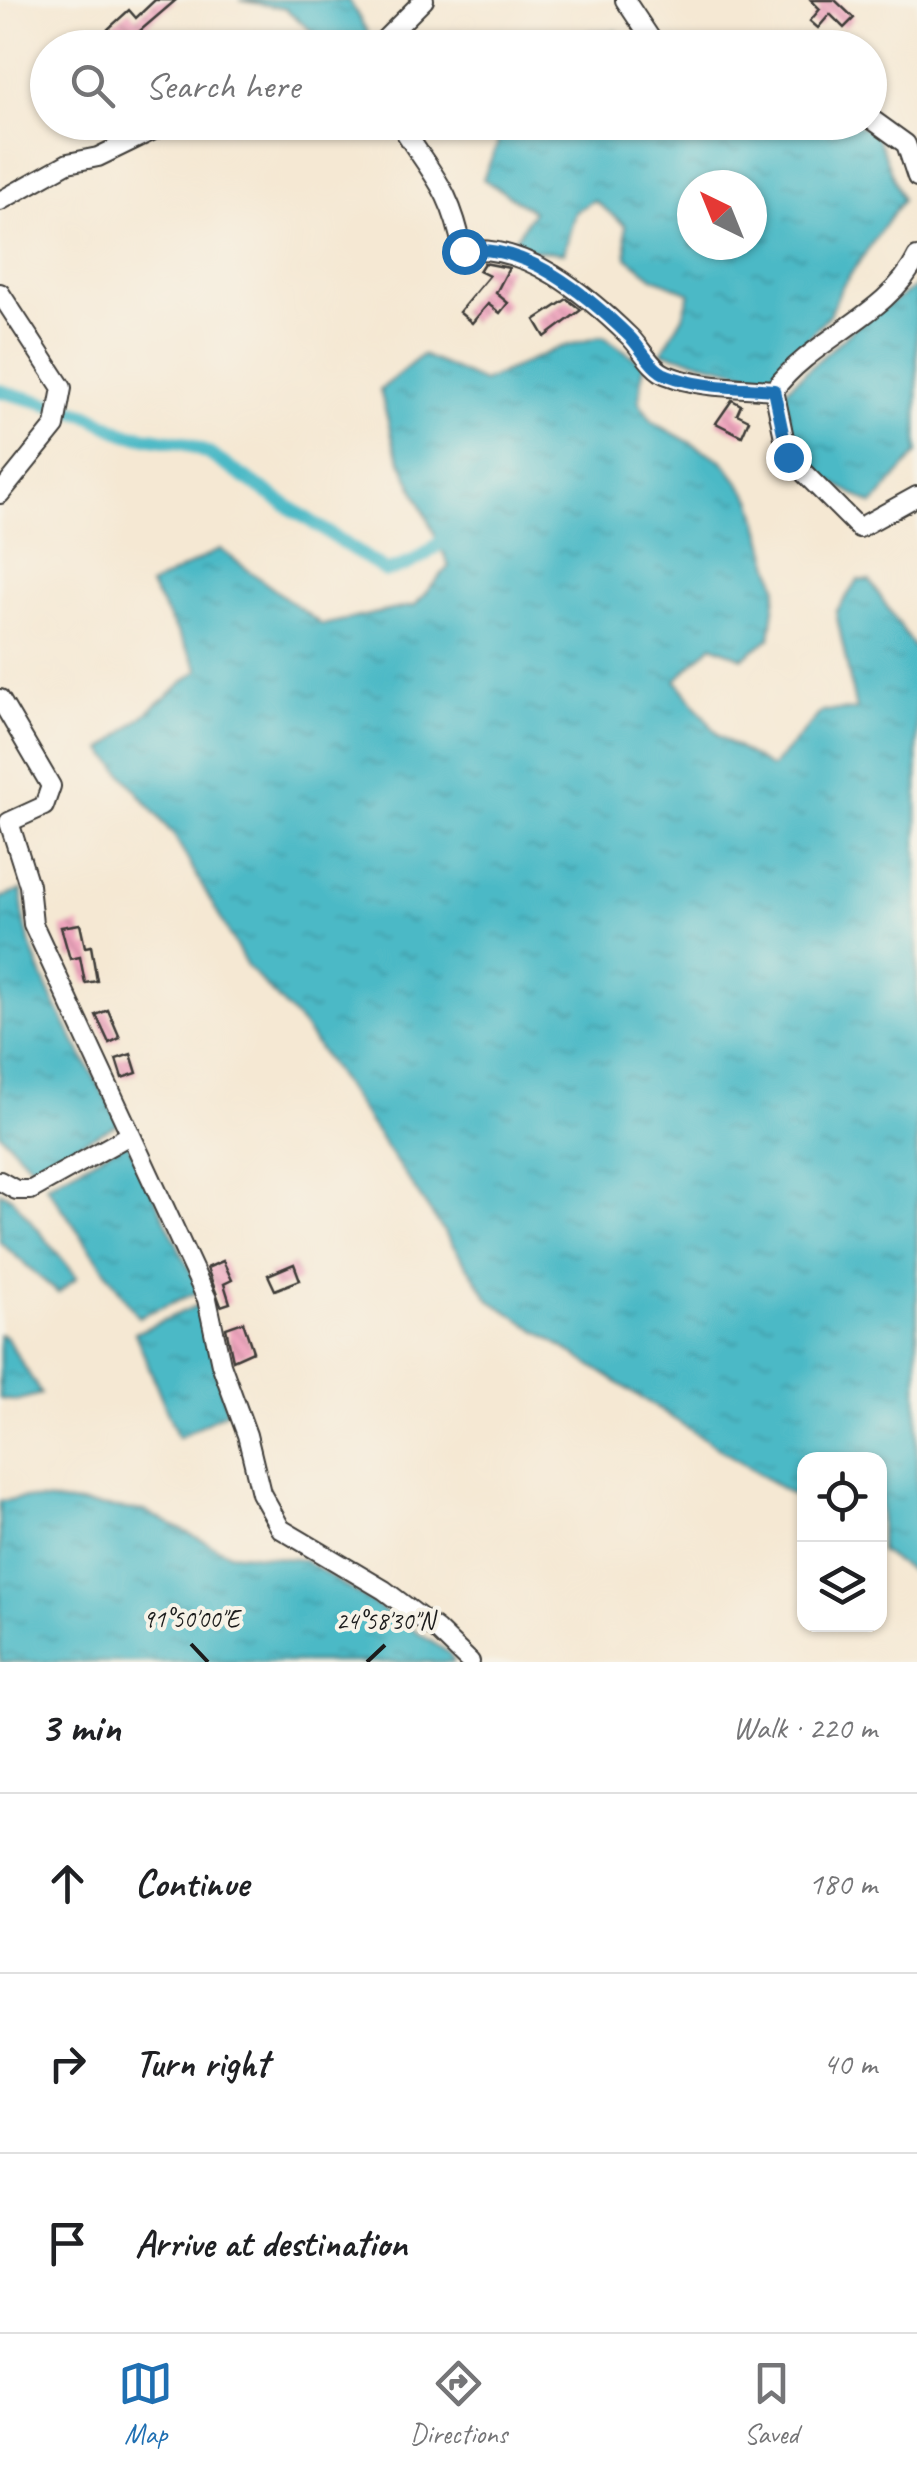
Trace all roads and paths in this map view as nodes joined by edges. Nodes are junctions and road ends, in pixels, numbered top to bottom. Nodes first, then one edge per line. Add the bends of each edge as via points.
1 (424, 0) edge
2 (625, 0) edge
3 (394, 30) edge
4 (645, 30) edge
5 (887, 130) edge
6 (132, 140) edge
7 (412, 140) edge
8 (917, 177) edge
9 (0, 201) edge
10 (917, 257) edge
11 (0, 293) edge
12 (774, 390) junction
13 (0, 494) edge
14 (917, 496) edge
15 (0, 699) edge
16 (128, 1136) junction
17 (0, 1180) edge
18 (470, 1662) edge

1 - 3 street
2 - 4 street
5 - 8 street via 906,144
6 - 9 street via 68,163
7 - 12 street via 440,178 464,251 491,247 565,282 663,374
10 - 12 street via 907,278 836,331
11 - 13 street via 62,388 54,426
12 - 14 street via 788,457 859,528
15 - 16 street via 51,786 44,806 9,822 29,885 33,924
16 - 17 street via 31,1190
16 - 18 street via 207,1299 260,1493 281,1529 384,1590

